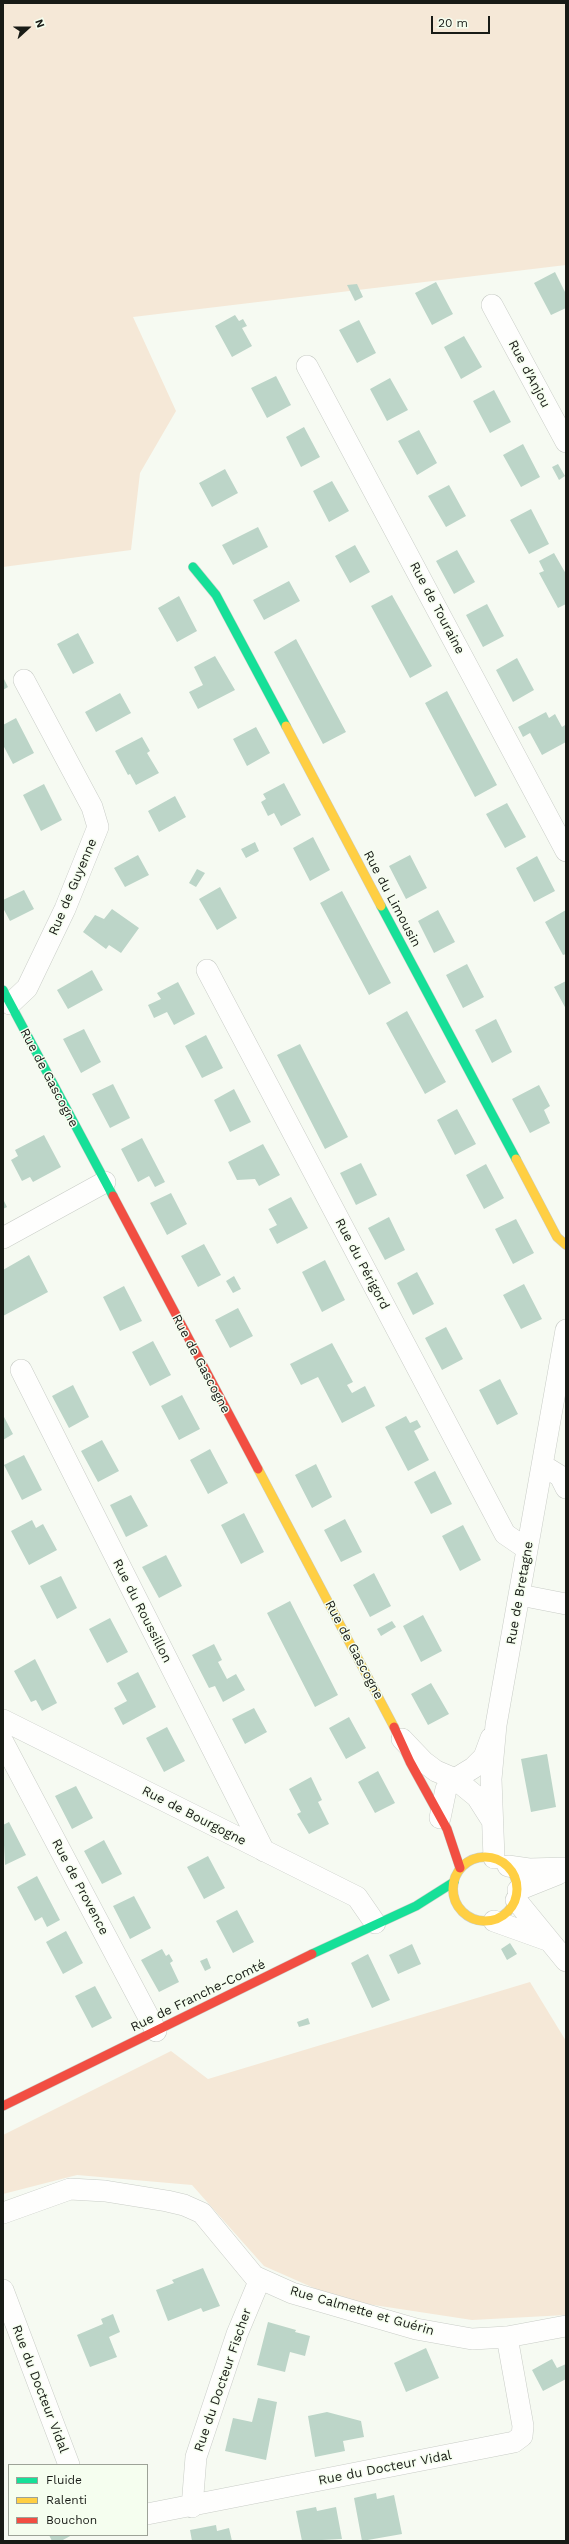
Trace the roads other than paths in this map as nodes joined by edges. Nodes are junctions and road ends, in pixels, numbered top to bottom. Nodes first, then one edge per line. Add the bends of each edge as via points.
1 (492, 305) dead end
2 (307, 366) dead end
3 (566, 442) edge
4 (193, 567) dead end
5 (24, 680) dead end
6 (566, 851) edge
7 (207, 970) dead end
8 (7, 997) edge
9 (105, 1182) junction
10 (3, 1238) edge
11 (566, 1245) edge
12 (566, 1330) edge
13 (21, 1370) dead end
14 (542, 1465) junction
15 (566, 1488) edge
16 (527, 1549) junction
17 (520, 1595) junction
18 (566, 1604) edge
19 (3, 1720) edge
20 (496, 1725) junction
21 (400, 1737) junction
22 (3, 1742) edge
23 (455, 1779) junction
24 (440, 1818) junction
25 (491, 1819) junction
26 (264, 1851) junction
27 (501, 1862) junction
28 (460, 1868) junction
29 (566, 1870) edge
30 (454, 1882) junction
31 (517, 1895) junction
32 (445, 1908) dead end
33 (431, 1909) dead end
34 (460, 1910) junction
35 (405, 1912) junction
36 (494, 1921) junction
37 (375, 1923) junction
38 (551, 1941) junction
39 (566, 1961) edge
40 (156, 2032) junction
41 (3, 2106) edge
42 (3, 2213) edge
43 (260, 2279) junction
44 (3, 2290) edge
45 (566, 2326) edge
46 (507, 2336) junction
47 (69, 2464) edge
48 (192, 2507) junction
49 (148, 2514) edge

1 - 3 street, Rue d'Anjou
2 - 6 street, Rue de Touraine
4 - 11 street, Rue du Limousin via 216,595 553,1230
5 - 8 street, Rue de Guyenne via 92,807 98,827 65,909 27,988
7 - 16 street, Rue du Périgord via 505,1534
8 - 9 street, Rue de Gascogne
9 - 10 street
9 - 21 street, Rue de Gascogne
12 - 14 street, Rue de Bretagne
13 - 26 street, Rue du Roussillon
14 - 15 street via 560,1476
14 - 16 street, Rue de Bretagne
16 - 17 street, Rue de Bretagne
17 - 18 street
17 - 20 street, Rue de Bretagne
19 - 26 street, Rue de Bourgogne
20 - 23 street via 484,1757 473,1768
20 - 25 street, Rue de Bretagne via 491,1779
21 - 23 street, Rue de Gascogne via 430,1767
21 - 24 street, Rue de Gascogne via 410,1762
22 - 40 street, Rue de Provence
23 - 24 street via 446,1789
23 - 25 street, Rue de Gascogne via 477,1797
24 - 28 street, Rue de Gascogne via 447,1829
25 - 27 street, Rue de Bretagne
26 - 37 street, Rue de Bourgogne via 357,1897
27 - 28 street via 476,1858
27 - 29 street via 529,1869
27 - 31 street via 516,1880
28 - 30 street
29 - 31 street
30 - 34 street via 454,1899
30 - 35 street, Rue de Franche-Comté via 432,1898
31 - 36 street via 511,1910
31 - 38 street
32 - 34 street
33 - 35 street, Rue de Franche-Comté
34 - 36 street via 474,1920
35 - 37 street, Rue de Franche-Comté
36 - 38 street
37 - 40 street, Rue de Franche-Comté
38 - 39 street
40 - 41 street, Rue de Franche-Comté
42 - 43 street, Rue Calmette et Guérin via 70,2189 111,2192 184,2205 202,2213 254,2276
43 - 46 street, Rue Calmette et Guérin via 292,2293 416,2329 472,2339
43 - 48 street, Rue du Docteur Fischer via 237,2334 196,2457
44 - 47 street, Rue du Docteur Vidal
45 - 46 street, Rue Calmette et Guérin
46 - 48 street, Rue du Docteur Vidal via 523,2426 522,2436 514,2442
48 - 49 street, Rue du Docteur Vidal

